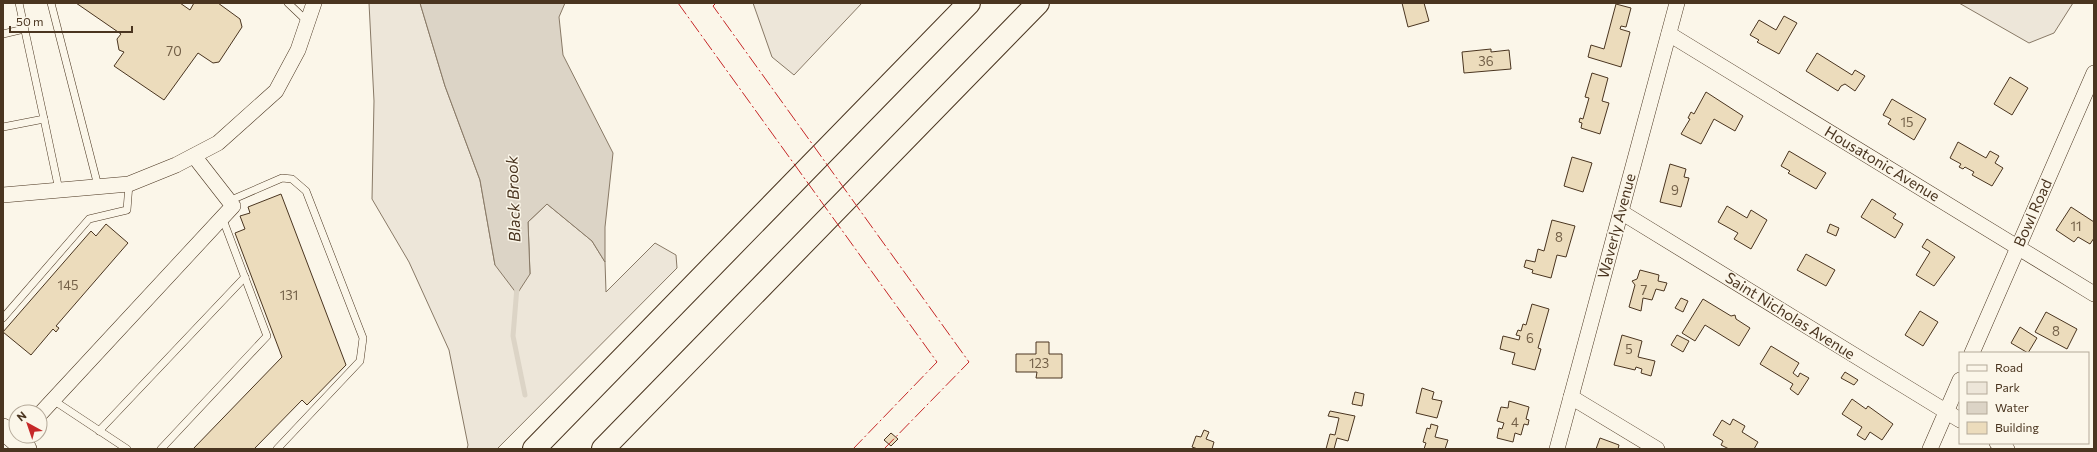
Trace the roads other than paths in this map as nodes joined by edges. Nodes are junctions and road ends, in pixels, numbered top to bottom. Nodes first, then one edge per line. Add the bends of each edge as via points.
1 (19, 3) edge
2 (51, 3) edge
3 (288, 3) edge
4 (314, 3) edge
5 (969, 3) edge
6 (1038, 3) edge
7 (1677, 3) edge
8 (308, 22) junction
9 (24, 29) junction
10 (3, 34) edge
11 (1669, 34) junction
12 (2094, 74) edge
13 (44, 119) junction
14 (3, 127) edge
15 (194, 156) junction
16 (129, 184) junction
17 (98, 186) junction
18 (59, 190) junction
19 (3, 195) edge
20 (229, 201) junction
21 (1621, 212) junction
22 (222, 217) junction
23 (2018, 247) junction
24 (245, 277) junction
25 (2094, 294) edge
26 (3, 318) edge
27 (1972, 352) edge
28 (1959, 382) edge
29 (1571, 397) junction
30 (53, 400) junction
31 (48, 405) edge
32 (1946, 412) junction
33 (1959, 419) edge
34 (99, 431) junction
35 (127, 449) edge
36 (161, 449) edge
37 (277, 449) edge
38 (534, 449) edge
39 (603, 449) edge
40 (1557, 449) edge
41 (1656, 449) edge
42 (1930, 449) edge

1 - 9 lane
2 - 17 lane
3 - 8 lane
4 - 8 street
5 - 38 highway
6 - 39 highway
7 - 11 street, Waverly Avenue
8 - 15 street via 298,50 276,91 218,143
9 - 10 lane
9 - 13 lane
11 - 21 street, Waverly Avenue
11 - 23 street, Housatonic Avenue
12 - 23 street, Bowl Road
13 - 14 lane
13 - 18 lane
15 - 16 street
15 - 20 street
16 - 17 street
16 - 26 lane via 127,210 89,220
17 - 18 street
18 - 19 street
20 - 22 street via 233,206
20 - 37 lane via 282,178 292,179 306,191 363,338 360,361
21 - 29 street, Waverly Avenue
21 - 32 street, Saint Nicholas Avenue
22 - 24 lane
22 - 30 street
23 - 25 street, Housatonic Avenue
23 - 27 street, Bowl Road
24 - 34 lane
24 - 36 lane via 267,336
28 - 32 street
29 - 40 street, Waverly Avenue
29 - 41 street
30 - 31 street
30 - 34 lane
32 - 33 street, Saint Nicholas Avenue
32 - 42 street
34 - 35 lane

